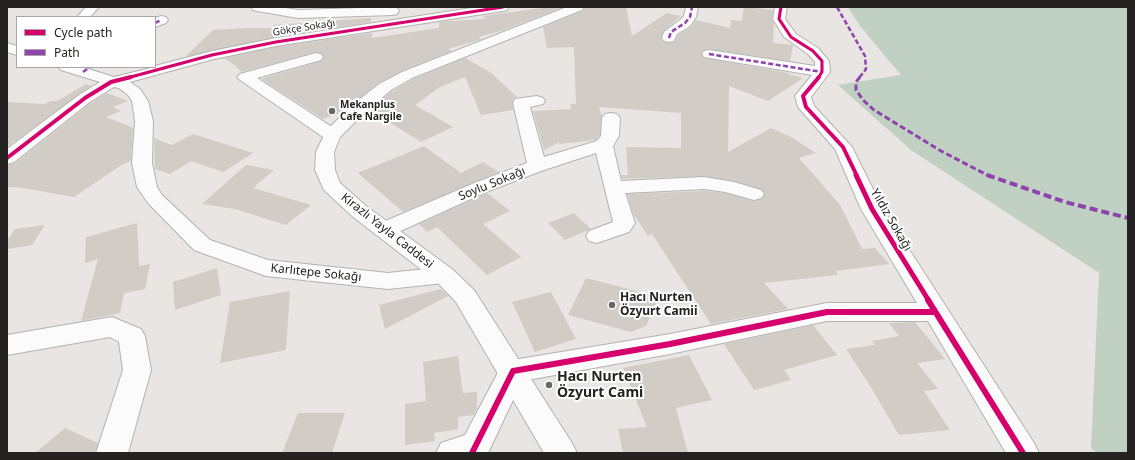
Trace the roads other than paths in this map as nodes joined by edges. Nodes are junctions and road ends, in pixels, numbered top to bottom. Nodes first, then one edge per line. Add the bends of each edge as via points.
1 (93, 7) edge
2 (257, 7) edge
3 (494, 7) edge
4 (502, 7) edge
5 (578, 7) edge
6 (692, 7) edge
7 (781, 7) edge
8 (84, 16) edge
9 (669, 38) dead end
10 (709, 54) dead end
11 (316, 56) dead end
12 (79, 69) edge
13 (822, 72) junction
14 (111, 82) junction
15 (537, 101) dead end
16 (611, 118) dead end
17 (332, 135) junction
18 (604, 145) junction
19 (7, 158) edge
20 (537, 166) junction
21 (614, 187) junction
22 (754, 194) dead end
23 (384, 230) junction
24 (597, 236) dead end
25 (444, 275) junction
26 (935, 312) junction
27 (7, 345) edge
28 (513, 371) junction
29 (466, 451) edge
30 (112, 453) edge
31 (561, 453) edge
32 (1023, 453) edge

1 - 8 street
2 - 3 street via 298,14
4 - 14 street, Gökçe Sokağı via 276,42 212,55
5 - 17 street, Kirazlı Yayla Caddesi via 407,75 385,87
6 - 9 street via 690,17 672,32
7 - 13 street via 779,19 791,37 813,51 822,61
10 - 13 street
11 - 17 street via 245,77
12 - 14 street, Karlıtepe Sokağı
13 - 26 street, Yıldız Sokağı via 803,96 806,107 843,147 872,209
14 - 19 street, Gökçe Sokağı
14 - 25 street, Karlıtepe Sokağı via 126,85 140,101 144,121 142,163 147,187 202,245 266,268 388,281
15 - 20 street via 521,103
16 - 18 street via 610,136
17 - 23 street, Kirazlı Yayla Caddesi via 325,152 325,170 331,186
18 - 20 street, Soylu Sokağı
18 - 21 street
20 - 23 street, Soylu Sokağı via 479,188
21 - 22 street via 704,183 727,186
21 - 24 street via 624,223 621,227
23 - 25 street, Kirazlı Yayla Caddesi
25 - 28 street, Kirazlı Yayla Caddesi via 465,296
26 - 28 street via 827,312 670,344
26 - 32 street, Yıldız Sokağı
27 - 30 street via 112,327 132,336 137,370
28 - 29 street
28 - 31 street, Kirazlı Yayla Caddesi

